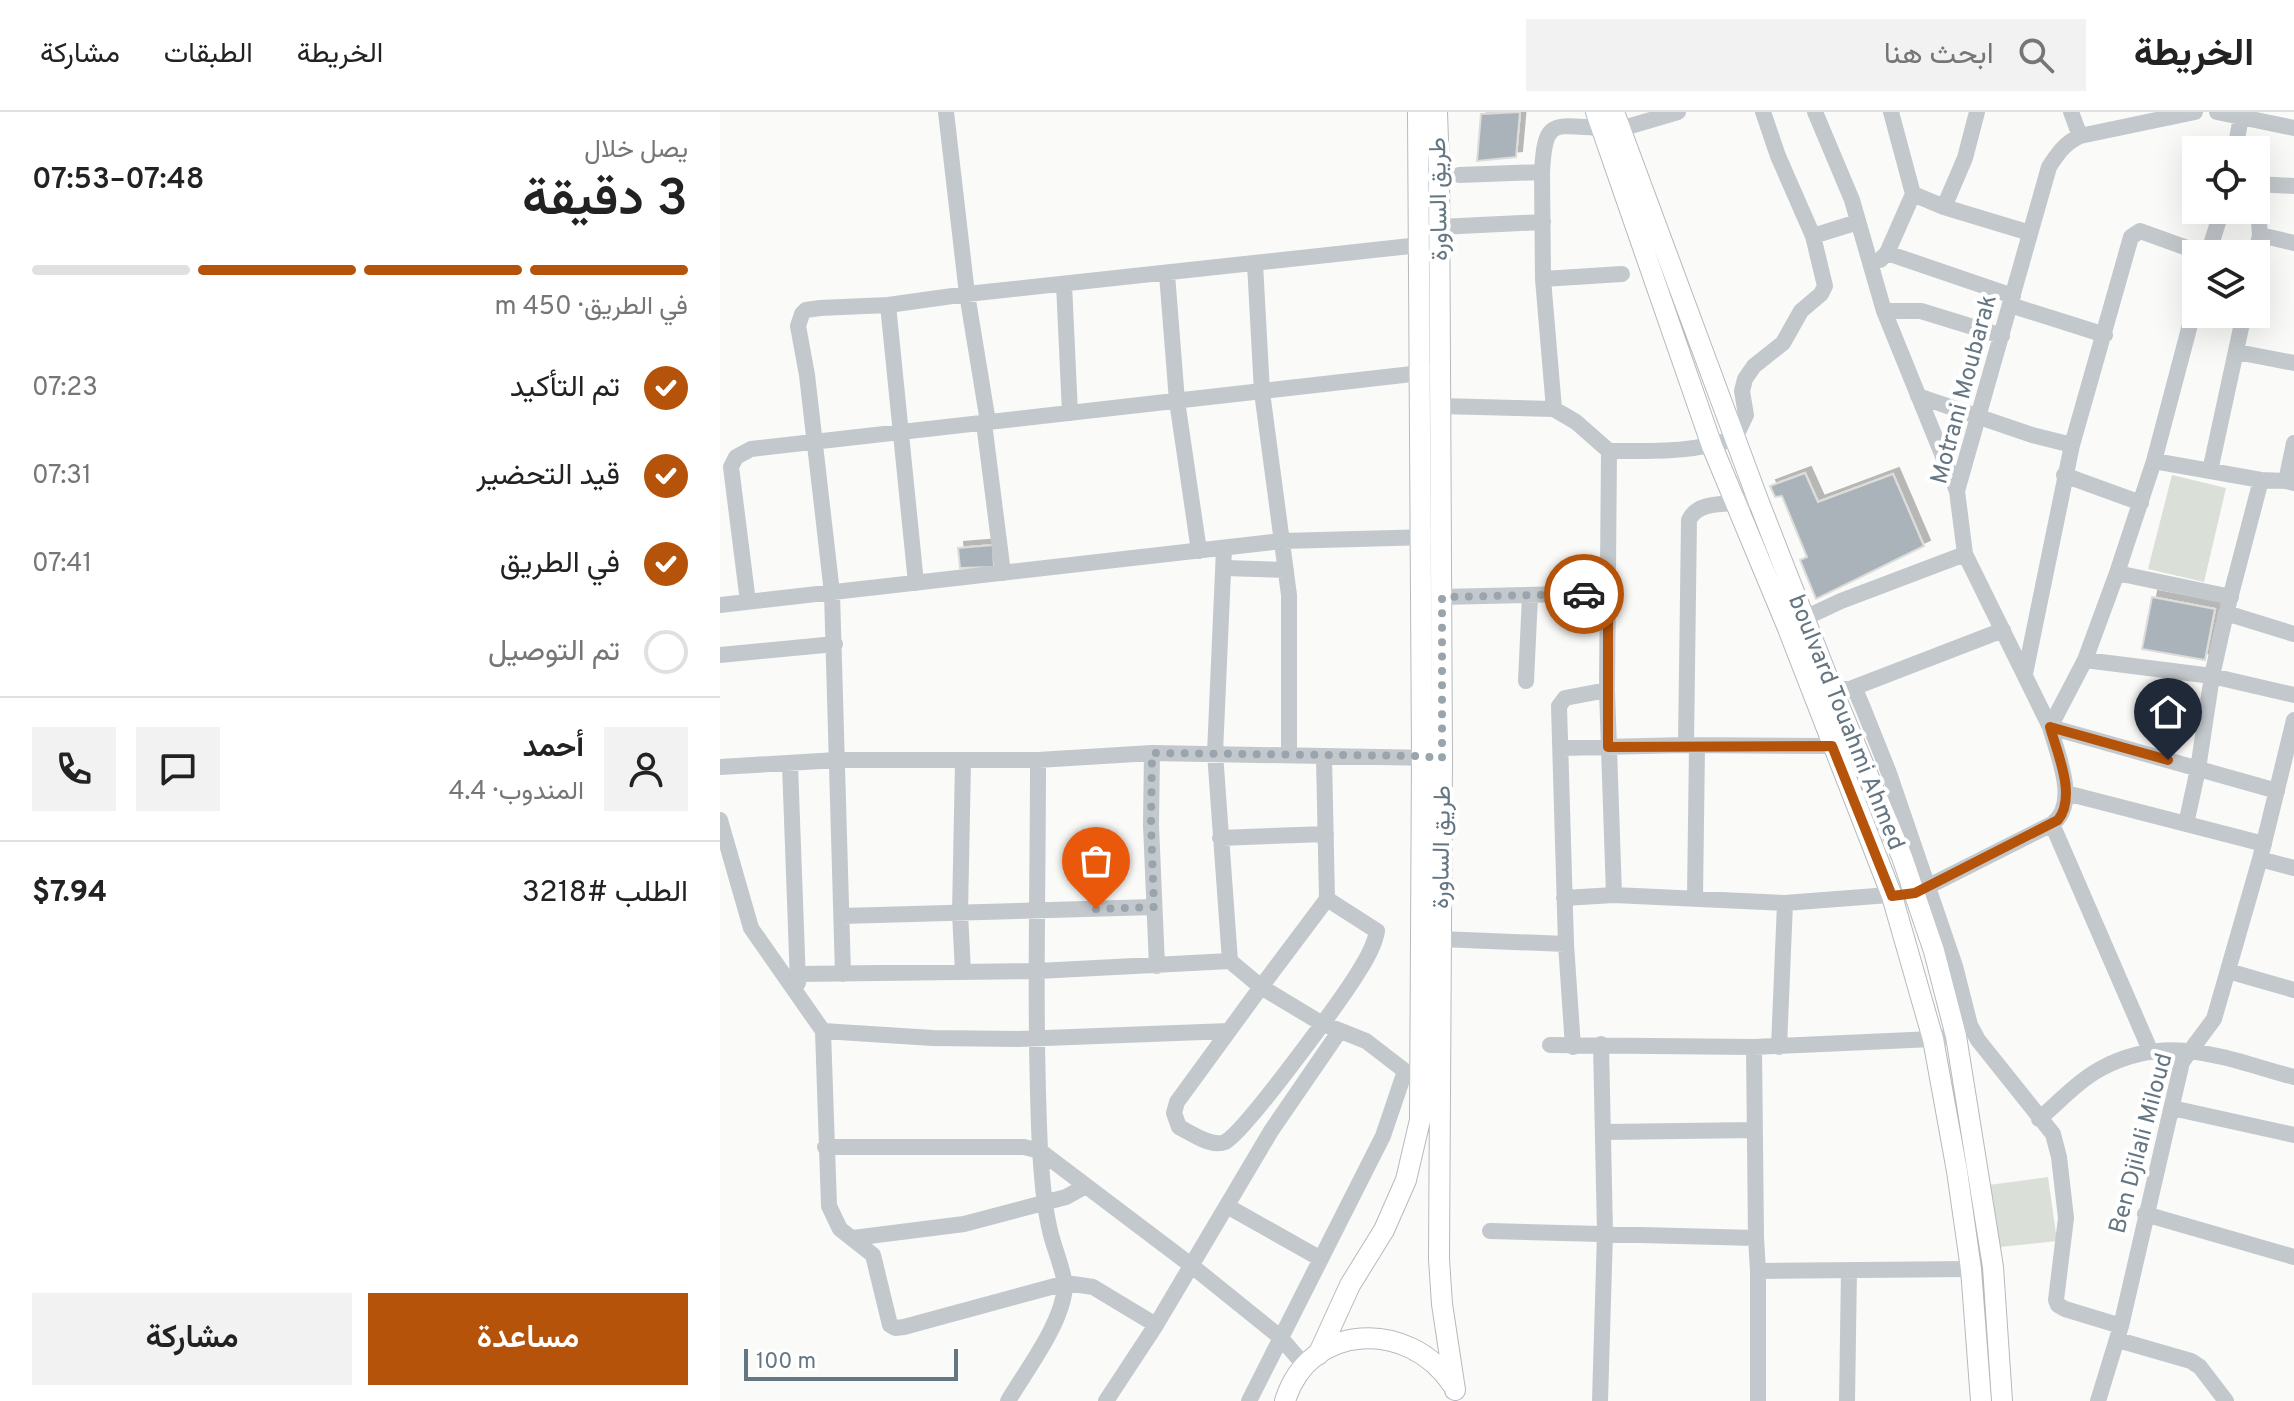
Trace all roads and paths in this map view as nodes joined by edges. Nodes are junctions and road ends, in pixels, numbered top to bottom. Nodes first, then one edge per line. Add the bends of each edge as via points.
1 (946, 112) edge
2 (1418, 112) edge
3 (1437, 112) edge
4 (1678, 112) edge
5 (1763, 112) edge
6 (1815, 112) edge
7 (1891, 112) edge
8 (1977, 112) edge
9 (2071, 112) edge
10 (2195, 112) edge
11 (2217, 112) edge
12 (2241, 117) junction
13 (1608, 120) edge
14 (2294, 128) edge
15 (2080, 136) junction
16 (2238, 136) edge
17 (1418, 168) junction
18 (1449, 172) junction
19 (1542, 172) junction
20 (2270, 185) edge
21 (2294, 186) edge
22 (1913, 194) junction
23 (1944, 207) junction
24 (1543, 222) junction
25 (1858, 222) junction
26 (2259, 224) edge
27 (1439, 227) junction
28 (2030, 233) junction
29 (2260, 235) junction
30 (1813, 236) junction
31 (2259, 240) edge
32 (2294, 243) edge
33 (1420, 245) junction
34 (2182, 246) edge
35 (1887, 253) junction
36 (1255, 264) junction
37 (1871, 269) junction
38 (1167, 274) junction
39 (1622, 274) dead end
40 (1543, 279) junction
41 (1064, 284) junction
42 (967, 294) junction
43 (2012, 300) junction
44 (888, 305) junction
45 (1884, 311) junction
46 (2189, 328) edge
47 (2241, 328) edge
48 (2105, 335) junction
49 (2002, 336) junction
50 (2237, 352) junction
51 (2294, 363) edge
52 (1429, 372) junction
53 (1262, 392) junction
54 (1918, 396) junction
55 (1177, 401) junction
56 (1440, 406) junction
57 (1554, 409) junction
58 (1070, 413) junction
59 (1979, 418) junction
60 (986, 422) junction
61 (901, 431) junction
62 (1735, 438) junction
63 (814, 441) junction
64 (2294, 443) edge
65 (2072, 445) junction
66 (1712, 446) junction
67 (1609, 451) junction
68 (2154, 461) junction
69 (2210, 471) junction
70 (2064, 475) junction
71 (2261, 480) junction
72 (2290, 482) edge
73 (1957, 491) junction
74 (1758, 500) junction
75 (2141, 503) junction
76 (1737, 504) junction
77 (1431, 537) junction
78 (1282, 541) junction
79 (1224, 549) junction
80 (1199, 551) junction
81 (1965, 554) junction
82 (1224, 568) junction
83 (1286, 570) junction
84 (1003, 573) junction
85 (2117, 573) junction
86 (916, 583) junction
87 (832, 593) junction
88 (1608, 593) junction
89 (1530, 596) junction
90 (1442, 597) junction
91 (748, 602) junction
92 (720, 605) edge
93 (2228, 605) junction
94 (1796, 622) junction
95 (2003, 630) junction
96 (2294, 634) edge
97 (835, 644) junction
98 (720, 655) edge
99 (2085, 660) junction
100 (2025, 674) junction
101 (2212, 676) junction
102 (1526, 681) dead end
103 (1841, 689) junction
104 (1607, 690) junction
105 (2294, 695) edge
106 (2294, 720) edge
107 (2050, 727) junction
108 (1692, 746) junction
109 (1832, 746) junction
110 (1608, 747) junction
111 (1561, 748) junction
112 (1152, 753) junction
113 (1215, 753) junction
114 (1289, 755) junction
115 (1324, 757) junction
116 (1432, 758) junction
117 (837, 760) junction
118 (1038, 760) junction
119 (963, 762) junction
120 (790, 765) junction
121 (720, 767) edge
122 (2198, 769) junction
123 (2277, 791) junction
124 (2066, 793) junction
125 (720, 820) edge
126 (2052, 824) junction
127 (2186, 824) junction
128 (1326, 834) junction
129 (1220, 838) junction
130 (2262, 851) junction
131 (2294, 868) edge
132 (1921, 889) junction
133 (1614, 895) junction
134 (1892, 896) junction
135 (1564, 898) junction
136 (1695, 898) junction
137 (1327, 899) junction
138 (1785, 903) junction
139 (1154, 907) junction
140 (1038, 911) junction
141 (960, 913) junction
142 (842, 916) junction
143 (1440, 939) junction
144 (1566, 944) junction
145 (1230, 961) junction
146 (1157, 966) junction
147 (1038, 971) junction
148 (2228, 971) junction
149 (963, 972) junction
150 (798, 974) junction
151 (843, 974) junction
152 (1261, 987) junction
153 (2294, 990) edge
154 (799, 1000) junction
155 (1321, 1023) junction
156 (823, 1031) junction
157 (1229, 1031) junction
158 (1339, 1032) junction
159 (1956, 1036) junction
160 (1037, 1038) junction
161 (1933, 1039) junction
162 (1601, 1044) junction
163 (1550, 1045) dead end
164 (1573, 1047) junction
165 (1754, 1047) junction
166 (1779, 1047) junction
167 (2189, 1049) junction
168 (2150, 1050) junction
169 (1414, 1075) junction
170 (2294, 1077) edge
171 (2172, 1108) junction
172 (2039, 1119) junction
173 (1755, 1130) junction
174 (1604, 1132) junction
175 (2294, 1135) edge
176 (825, 1147) junction
177 (1040, 1151) junction
178 (1086, 1186) junction
179 (1044, 1203) junction
180 (1227, 1206) junction
181 (2145, 1214) junction
182 (1490, 1231) dead end
183 (1605, 1233) junction
184 (853, 1238) junction
185 (1756, 1238) junction
186 (2294, 1257) edge
187 (1321, 1259) junction
188 (1192, 1266) junction
189 (1971, 1269) junction
190 (1849, 1270) junction
191 (1758, 1271) junction
192 (1066, 1283) junction
193 (1156, 1325) junction
194 (2119, 1333) junction
195 (1280, 1337) junction
196 (1312, 1361) junction
197 (1458, 1395) edge
198 (1008, 1401) edge
199 (1106, 1401) edge
200 (1249, 1401) edge
201 (1285, 1401) edge
202 (1600, 1401) edge
203 (1758, 1401) edge
204 (1847, 1401) edge
205 (1981, 1401) edge
206 (2002, 1401) edge
207 (2098, 1401) edge
208 (2226, 1401) edge

1 - 42 street
2 - 17 main road, طريق الساورة
3 - 18 main road, طريق الساورة
4 - 13 street
5 - 30 street
6 - 25 street
7 - 22 street
8 - 23 street
9 - 15 street
10 - 15 street
11 - 12 street
12 - 14 street
12 - 16 street
13 - 19 street via 1551,129 1544,141
13 - 62 main road, boulvard Touahmi Ahmed
13 - 66 main road, boulvard Touahmi Ahmed
15 - 28 street, Motrani Moubarak via 2060,150 2049,167
17 - 18 main road
17 - 33 main road, طريق الساورة
18 - 19 street
18 - 27 main road, طريق الساورة
19 - 24 street
20 - 21 street
22 - 23 street
22 - 35 street
23 - 28 street
24 - 27 street
24 - 40 street
25 - 30 street
25 - 37 street
26 - 29 street
27 - 52 main road, طريق الساورة
28 - 43 street, Motrani Moubarak
29 - 31 street
29 - 32 street
30 - 62 street via 1825,286 1801,311 1783,343 1745,379 1746,415
33 - 36 street
33 - 52 main road, طريق الساورة
34 - 48 street via 2140,231 2135,234
35 - 37 street
35 - 43 street
36 - 38 street
36 - 53 street
37 - 45 street
38 - 41 street
38 - 55 street
39 - 40 street
40 - 57 street
41 - 42 street
41 - 58 street
42 - 44 street
42 - 60 street
43 - 48 street
43 - 49 street, Motrani Moubarak
44 - 61 street
44 - 63 street via 806,310 799,319
45 - 49 street via 1921,311
45 - 54 street
46 - 68 street
47 - 50 street
48 - 65 street
49 - 59 street, Motrani Moubarak
50 - 51 street
50 - 69 street
52 - 53 street
52 - 56 main road, طريق الساورة
52 - 77 main road, طريق الساورة
53 - 55 street
53 - 78 street
54 - 59 street
54 - 73 street
55 - 58 street
55 - 80 street
56 - 57 street
56 - 77 main road, طريق الساورة
57 - 67 street
58 - 60 street
59 - 65 street
59 - 73 street, Motrani Moubarak
60 - 61 street
60 - 84 street
61 - 63 street
61 - 86 street
62 - 66 street
62 - 74 main road, boulvard Touahmi Ahmed
63 - 87 street
63 - 91 street via 751,449 732,461
64 - 72 street
65 - 70 street
66 - 67 street
66 - 76 main road, boulvard Touahmi Ahmed
67 - 88 street
68 - 69 street
68 - 75 street
69 - 71 street
70 - 75 street
70 - 100 street
71 - 72 street
71 - 93 street
73 - 81 street, Motrani Moubarak
74 - 76 street
74 - 94 main road, boulvard Touahmi Ahmed
75 - 85 street
76 - 94 main road, boulvard Touahmi Ahmed
76 - 108 street via 1701,507 1689,520
77 - 78 street
77 - 90 main road, طريق الساورة
77 - 116 main road, طريق الساورة
78 - 79 street
78 - 83 street
79 - 80 street
79 - 82 street
80 - 84 street
81 - 94 street
81 - 95 street, Motrani Moubarak
82 - 83 street
82 - 113 street
83 - 114 street
84 - 86 street
85 - 93 street
85 - 99 street
86 - 87 street
87 - 91 street
87 - 97 street
88 - 89 street
88 - 104 street
89 - 90 street
89 - 102 street
90 - 116 main road, طريق الساورة
91 - 92 street
93 - 96 street
93 - 101 street
94 - 103 main road, boulvard Touahmi Ahmed
94 - 109 main road, boulvard Touahmi Ahmed
95 - 100 street, Motrani Moubarak
95 - 103 street
97 - 98 street
97 - 117 street
99 - 101 street
99 - 107 street
100 - 107 street, Motrani Moubarak
101 - 105 street
101 - 122 street
103 - 132 main road, boulvard Touahmi Ahmed via 1902,857
104 - 110 street
104 - 111 street via 1562,701
106 - 123 street, Ben Djilali Miloud
107 - 122 street
107 - 124 street, Motrani Moubarak
108 - 109 street
108 - 110 street
108 - 136 street
109 - 134 main road, boulvard Touahmi Ahmed
110 - 111 street
110 - 133 street
111 - 135 street
112 - 113 street
112 - 118 street
112 - 139 street
113 - 114 street
113 - 129 street
114 - 115 street
115 - 116 street
115 - 128 street
116 - 143 main road, طريق الساورة
116 - 169 main road, طريق الساورة
117 - 119 street
117 - 120 street
117 - 142 street
118 - 119 street
118 - 140 street
119 - 141 street
120 - 121 street
120 - 150 street
122 - 123 street
122 - 127 street
123 - 130 street, Ben Djilali Miloud
124 - 126 street via 2063,814
124 - 127 street
125 - 154 street via 751,928
126 - 132 street
126 - 168 street
127 - 130 street
128 - 129 street
128 - 137 street
129 - 145 street
130 - 131 street
130 - 148 street, Ben Djilali Miloud
132 - 134 street
132 - 159 main road, boulvard Touahmi Ahmed
132 - 172 street via 1955,966 1970,1025
133 - 135 street
133 - 136 street
134 - 138 street
134 - 161 main road, boulvard Touahmi Ahmed
135 - 144 street
136 - 138 street
137 - 152 street
137 - 155 street via 1377,935 1359,971
138 - 166 street
139 - 140 street
139 - 146 street
140 - 141 street
140 - 147 street
141 - 142 street
141 - 149 street
142 - 151 street
143 - 144 street
143 - 197 main road, طريق الساورة via 1439,1259
144 - 164 street
145 - 146 street
145 - 152 street
146 - 147 street
147 - 149 street
147 - 160 street
148 - 153 street
148 - 167 street, Ben Djilali Miloud via 2214,1019
149 - 151 street
150 - 151 street
150 - 154 street
152 - 155 street
152 - 157 street
154 - 156 street
155 - 157 street via 1233,1136 1214,1144 1179,1127 1174,1113
155 - 158 street
156 - 160 street
156 - 176 street
157 - 160 street
158 - 169 street via 1376,1047
158 - 180 street
159 - 161 street
159 - 206 main road, boulvard Touahmi Ahmed via 1993,1267
160 - 177 street
161 - 166 street
161 - 189 main road, boulvard Touahmi Ahmed
162 - 164 street
162 - 165 street
162 - 174 street
163 - 164 street
165 - 166 street
165 - 173 street
167 - 168 street
167 - 170 street
167 - 171 street, Ben Djilali Miloud
168 - 172 street via 2099,1069
169 - 187 street
169 - 196 main road, طريق الساورة via 1420,1120 1406,1180
171 - 175 street
171 - 181 street, Ben Djilali Miloud
172 - 194 street via 2053,1134 2065,1196 2056,1300
173 - 174 street
173 - 185 street
174 - 183 street
176 - 177 street
176 - 184 street via 831,1214
177 - 178 street
177 - 179 street
178 - 179 street
178 - 188 street
179 - 184 street via 964,1224
179 - 192 street
180 - 187 street
180 - 188 street
181 - 186 street
181 - 194 street, Ben Djilali Miloud
182 - 183 street
183 - 185 street
183 - 202 street
184 - 192 street via 873,1255 887,1319 895,1328
185 - 191 street
187 - 195 street
188 - 193 street
188 - 195 street
189 - 190 street
189 - 205 main road, boulvard Touahmi Ahmed
190 - 191 street
190 - 204 street
191 - 203 street
192 - 193 street via 1093,1287
192 - 198 street via 1052,1327
193 - 199 street
194 - 207 street, Ben Djilali Miloud
194 - 208 street via 2191,1361
195 - 196 street
195 - 200 street
196 - 197 main road via 1342,1342 1368,1337 1395,1340 1420,1350 1441,1367
196 - 201 main road, طريق الساورة

